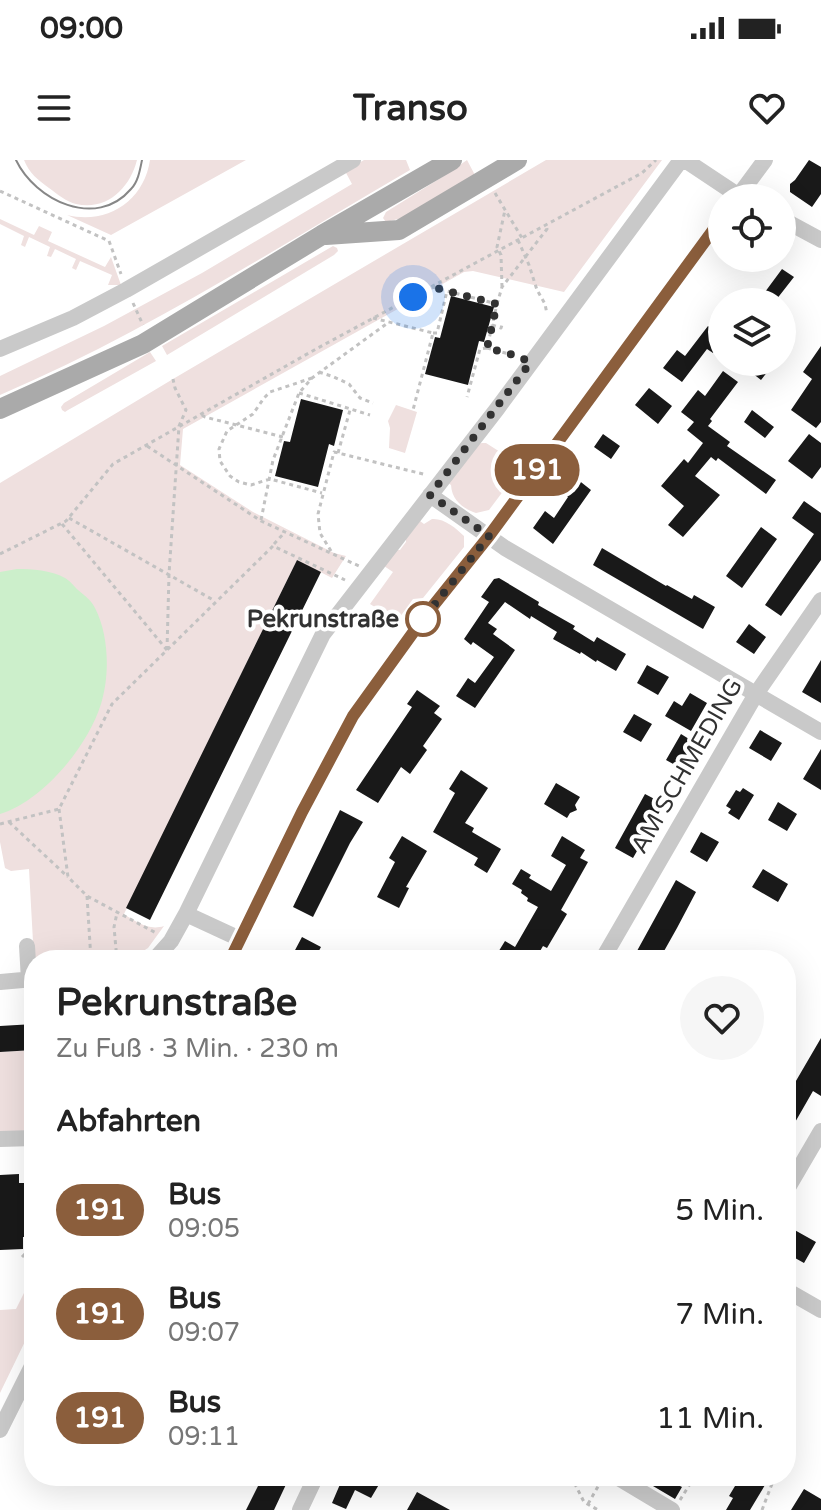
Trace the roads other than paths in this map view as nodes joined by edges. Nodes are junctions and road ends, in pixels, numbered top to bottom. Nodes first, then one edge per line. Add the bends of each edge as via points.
1 (353, 160) edge
2 (452, 160) edge
3 (517, 160) edge
4 (683, 160) edge
5 (765, 160) edge
6 (424, 167) edge
7 (719, 184) edge
8 (748, 184) edge
9 (796, 227) edge
10 (322, 235) junction
11 (708, 237) edge
12 (821, 240) edge
13 (0, 349) edge
14 (0, 409) edge
15 (430, 495) junction
16 (489, 536) junction
17 (821, 600) edge
18 (756, 694) junction
19 (821, 732) edge
20 (186, 914) junction
21 (240, 939) junction
22 (27, 946) dead end
23 (27, 950) edge
24 (163, 950) edge
25 (235, 950) edge
26 (608, 950) edge
27 (24, 980) edge
28 (0, 982) edge
29 (821, 1131) edge
30 (24, 1138) edge
31 (0, 1139) edge
32 (796, 1174) edge
33 (796, 1296) edge
34 (821, 1310) edge
35 (24, 1382) edge
36 (0, 1430) edge
37 (311, 1486) edge
38 (632, 1486) edge
39 (300, 1510) edge
40 (673, 1510) edge

1 - 13 street via 126,290
2 - 6 main road
3 - 10 main road via 399,230
4 - 7 street
4 - 15 street
5 - 8 street
6 - 10 main road
9 - 12 street
10 - 14 main road via 149,335
11 - 16 street
15 - 16 street
15 - 20 street via 323,634
16 - 18 street
16 - 21 street via 353,716
17 - 18 street, AM SCHMEDING
18 - 19 street
18 - 26 street, AM SCHMEDING
20 - 21 street
20 - 24 street
21 - 25 street
22 - 23 street
27 - 28 street
29 - 32 street
30 - 31 street
33 - 34 street
35 - 36 street
37 - 39 street
38 - 40 street

